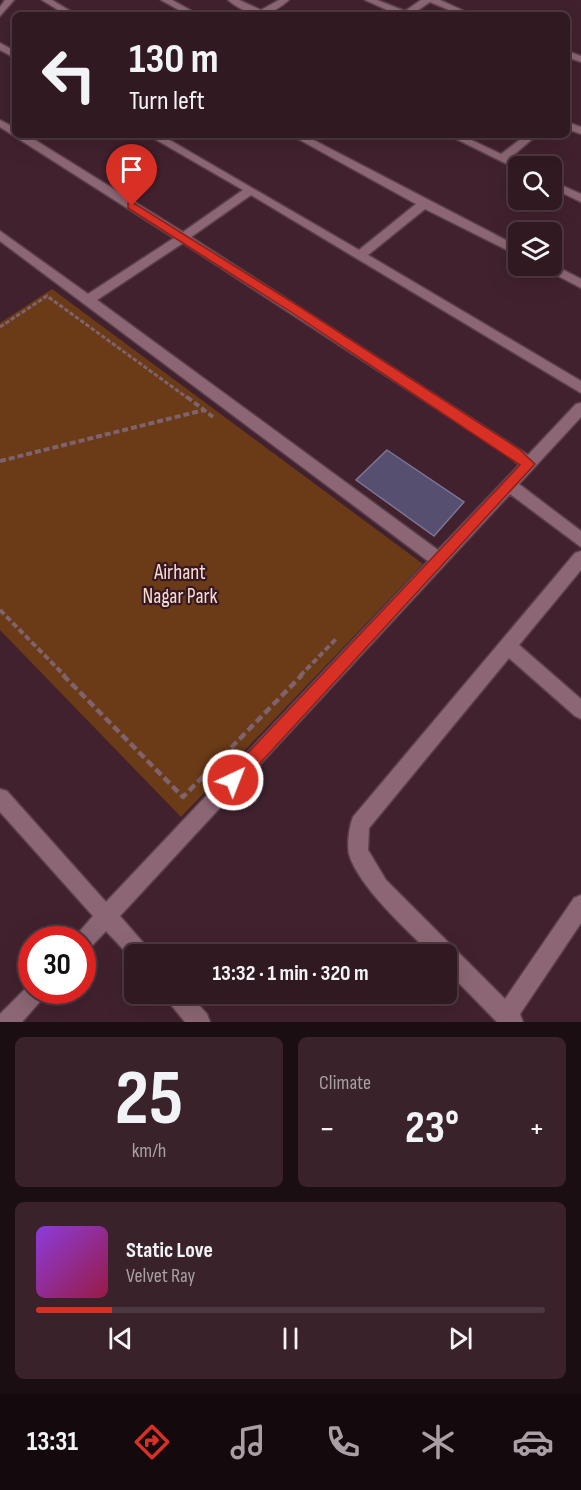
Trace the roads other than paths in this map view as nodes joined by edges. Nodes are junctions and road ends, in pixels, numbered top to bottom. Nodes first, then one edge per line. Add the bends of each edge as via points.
1 (10, 0) edge
2 (46, 0) edge
3 (165, 0) edge
4 (232, 0) edge
5 (285, 0) edge
6 (369, 0) edge
7 (430, 0) edge
8 (67, 12) edge
9 (189, 12) edge
10 (258, 12) edge
11 (265, 12) edge
12 (399, 12) edge
13 (411, 12) edge
14 (461, 12) edge
15 (0, 13) edge
16 (25, 138) edge
17 (158, 138) edge
18 (302, 138) edge
19 (459, 138) edge
20 (528, 138) edge
21 (502, 159) junction
22 (508, 162) edge
23 (562, 189) edge
24 (251, 190) junction
25 (581, 198) edge
26 (424, 204) junction
27 (0, 235) edge
28 (182, 237) junction
29 (508, 246) edge
30 (359, 256) junction
31 (562, 274) edge
32 (581, 284) edge
33 (88, 300) junction
34 (581, 388) edge
35 (581, 408) edge
36 (528, 464) junction
37 (508, 485) junction
38 (581, 540) edge
39 (581, 558) edge
40 (439, 560) junction
41 (508, 647) junction
42 (581, 710) edge
43 (0, 798) edge
44 (581, 905) edge
45 (107, 916) junction
46 (96, 927) edge
47 (131, 944) edge
48 (435, 944) edge
49 (457, 966) edge
50 (24, 1004) edge
51 (183, 1004) edge
52 (509, 1019) edge
53 (8, 1022) edge
54 (199, 1022) edge

1 - 15 street
2 - 8 street
3 - 9 street
4 - 10 street
5 - 11 street
6 - 12 street
7 - 13 street
7 - 14 street
16 - 28 street
17 - 24 street
18 - 26 street
19 - 21 street
20 - 21 street
21 - 22 street
23 - 25 street
24 - 28 street
24 - 30 street
26 - 29 street
26 - 30 street
27 - 33 street
28 - 33 street
28 - 36 street
30 - 34 street
31 - 32 street
33 - 40 street
35 - 36 street
36 - 37 street
37 - 38 street
37 - 40 street
39 - 41 street
40 - 45 street
41 - 42 street
41 - 48 street via 360,824 358,852 379,887
43 - 45 street
44 - 52 street
45 - 46 street
45 - 47 street
49 - 52 street
50 - 53 street
51 - 54 street

